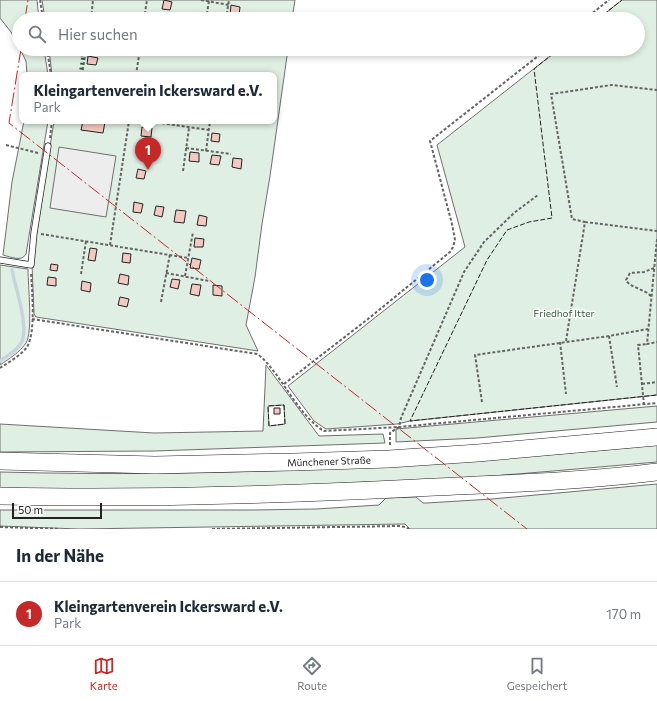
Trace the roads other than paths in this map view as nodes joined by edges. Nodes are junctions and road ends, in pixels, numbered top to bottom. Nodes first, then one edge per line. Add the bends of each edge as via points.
1 (48, 146) road end
2 (0, 260) edge
3 (657, 437) edge
4 (0, 461) edge
5 (657, 472) edge
6 (0, 496) edge

1 - 2 lane via 31,265
3 - 4 main road, Münchener Straße via 389,459 155,465
5 - 6 main road via 511,484 228,496

